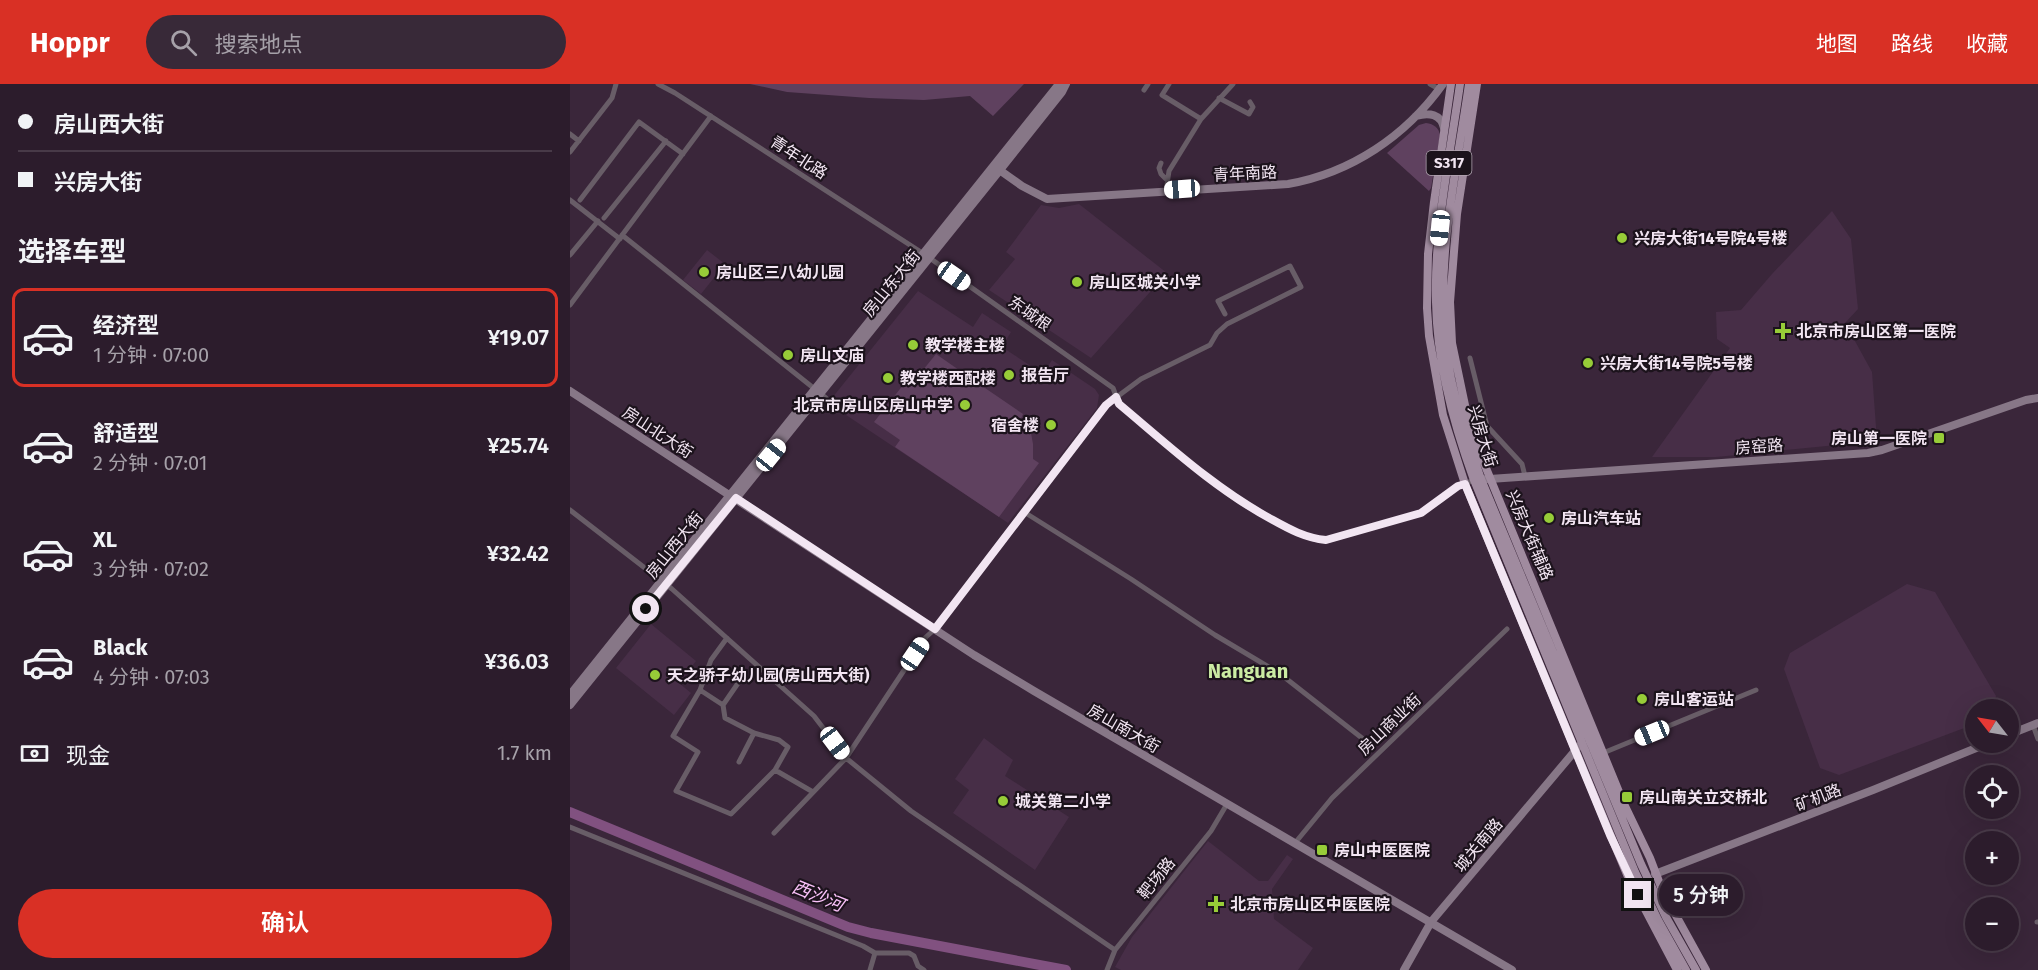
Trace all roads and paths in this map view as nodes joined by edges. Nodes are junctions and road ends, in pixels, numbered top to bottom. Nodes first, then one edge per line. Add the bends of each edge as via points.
1 (616, 84) edge
2 (658, 84) edge
3 (1059, 84) edge
4 (1066, 84) edge
5 (1148, 84) edge
6 (1169, 84) edge
7 (1233, 84) edge
8 (1430, 84) edge
9 (1451, 84) edge
10 (1460, 84) edge
11 (1474, 85) edge
12 (1441, 87) edge
13 (1144, 90) dead end
14 (1219, 98) junction
15 (1250, 102) dead end
16 (711, 116) junction
17 (1415, 116) junction
18 (1201, 119) junction
19 (570, 134) edge
20 (1444, 134) junction
21 (579, 141) junction
22 (666, 141) junction
23 (570, 153) edge
24 (683, 154) junction
25 (1161, 163) dead end
26 (997, 168) junction
27 (1167, 181) junction
28 (1166, 190) junction
29 (570, 200) edge
30 (580, 200) dead end
31 (1433, 207) junction
32 (601, 220) junction
33 (621, 237) junction
34 (1439, 243) junction
35 (570, 255) edge
36 (927, 256) junction
37 (570, 305) edge
38 (1225, 314) dead end
39 (1432, 353) junction
40 (1470, 358) dead end
41 (1443, 372) junction
42 (570, 391) edge
43 (821, 394) junction
44 (1116, 397) junction
45 (2038, 398) edge
46 (1454, 405) junction
47 (1467, 416) junction
48 (1446, 424) junction
49 (1525, 476) junction
50 (1477, 480) junction
51 (733, 497) junction
52 (570, 510) edge
53 (1024, 513) junction
54 (1520, 553) junction
55 (1517, 565) junction
56 (665, 582) junction
57 (1507, 628) dead end
58 (935, 629) junction
59 (728, 638) junction
60 (743, 676) dead end
61 (700, 690) junction
62 (1756, 690) dead end
63 (570, 695) edge
64 (570, 705) edge
65 (723, 705) junction
66 (2036, 724) edge
67 (2019, 731) edge
68 (754, 733) junction
69 (2038, 739) edge
70 (1367, 742) dead end
71 (1582, 743) junction
72 (1575, 751) junction
73 (1965, 752) edge
74 (1603, 753) junction
75 (846, 758) junction
76 (739, 762) dead end
77 (776, 770) junction
78 (813, 792) junction
79 (1227, 804) junction
80 (1624, 804) junction
81 (1625, 824) junction
82 (570, 827) edge
83 (774, 833) dead end
84 (1295, 843) junction
85 (1641, 864) junction
86 (1655, 874) junction
87 (1663, 892) junction
88 (1431, 922) junction
89 (1115, 950) junction
90 (875, 953) junction
91 (1107, 968) edge
92 (1683, 969) edge
93 (870, 970) edge
94 (924, 970) edge
95 (1404, 970) edge
96 (1512, 970) edge
97 (1696, 970) edge
98 (1707, 970) edge

1 - 21 street via 612,98
2 - 16 street, 青年北路
3 - 26 main road, 房山东大街
4 - 26 main road, 房山东大街
5 - 13 street
6 - 18 street via 1162,95
7 - 14 street
8 - 12 street
9 - 20 main road, 兴房大街 / S317
10 - 34 main road, 兴房大街 / S317
11 - 46 main road, 兴房大街 / S317 via 1466,102 1444,259 1446,347
11 - 47 main road, 兴房大街辅路 / S317 via 1450,302 1452,344
12 - 17 main road, 青年南路
14 - 15 street via 1249,114
14 - 18 street
16 - 24 street
16 - 36 street, 青年北路
17 - 20 main road via 1436,116 1442,122
17 - 28 main road, 青年南路 via 1369,155 1317,178 1288,184
18 - 27 street via 1169,171
19 - 21 street
20 - 31 main road, 兴房大街 / S317
21 - 23 street
22 - 24 street
22 - 30 street via 639,122
22 - 32 street
24 - 33 street
25 - 27 street via 1161,174
26 - 28 main road, 青年南路 via 1047,199
26 - 36 main road, 房山东大街
27 - 28 street
29 - 32 street
31 - 34 main road
31 - 39 main road, 兴房大街 / S317 via 1427,308
32 - 33 street
32 - 35 street
33 - 37 street
33 - 43 street
34 - 41 main road, 兴房大街 / S317 via 1436,302
36 - 43 main road, 房山东大街
36 - 44 street, 东城根 via 1113,388
38 - 44 street via 1218,301 1290,266 1301,287 1227,324 1210,345 1140,379
39 - 41 main road
39 - 48 main road, 兴房大街 / S317
40 - 49 street via 1487,426 1522,464
41 - 46 main road, 兴房大街 / S317
42 - 51 main road, 房山北大街
43 - 51 main road, 房山东大街
44 - 50 street, 东城根 via 1119,404 1212,482 1241,503 1312,539 1326,540 1421,513 1458,486
44 - 53 street
45 - 49 main road, 房窑路 via 1868,453
46 - 47 main road
46 - 48 main road
46 - 50 main road, 兴房大街 / S317
47 - 50 main road, 兴房大街辅路 / S317
48 - 50 main road, 兴房大街 / S317
49 - 50 main road, 房窑路
50 - 54 main road, 兴房大街辅路 / S317
50 - 55 main road, 兴房大街 / S317
50 - 71 main road, 兴房大街 / S317
50 - 72 main road, 兴房大街 / S317
51 - 56 main road, 房山西大街
51 - 58 main road, 房山南大街
52 - 56 street
53 - 58 street
53 - 70 street via 1279,673
54 - 55 main road
54 - 74 main road, 兴房大街辅路 / S317
55 - 81 main road, 兴房大街 / S317
56 - 59 street
56 - 63 main road, 房山西大街
56 - 64 main road, 房山西大街
57 - 84 street, 房山商业街 via 1332,798
58 - 75 street
58 - 79 main road, 房山南大街
59 - 61 street via 711,660
59 - 75 street via 814,716
60 - 65 street
61 - 65 street
61 - 77 street via 673,736 698,752 676,791 731,814
62 - 74 street
65 - 68 street via 726,718
66 - 67 main road
66 - 69 street
68 - 76 street
68 - 77 street via 779,740 788,747
71 - 72 main road, 城关南路
71 - 92 main road, 兴房大街 / S317 via 1635,872
72 - 88 main road, 城关南路
72 - 92 main road, 兴房大街 / S317 via 1628,877
73 - 86 main road, 矿机路
74 - 80 main road, 兴房大街辅路 / S317
75 - 78 street
75 - 89 street via 911,811
77 - 78 street
78 - 83 street
79 - 84 main road, 房山南大街
79 - 89 street, 靶场路 via 1211,831
80 - 81 main road
80 - 86 main road, 兴房大街辅路 / S317
81 - 85 main road, 兴房大街 / S317
82 - 90 street
84 - 88 main road, 房山南大街
85 - 87 main road
85 - 97 main road, 兴房大街 / S317
86 - 87 main road, 兴房大街辅路 / S317
87 - 98 main road, 兴房大街辅路 / S317
88 - 95 main road, 城关南路
88 - 96 main road, 房山南大街
89 - 91 street, 靶场路
90 - 93 street
90 - 94 street via 909,954

